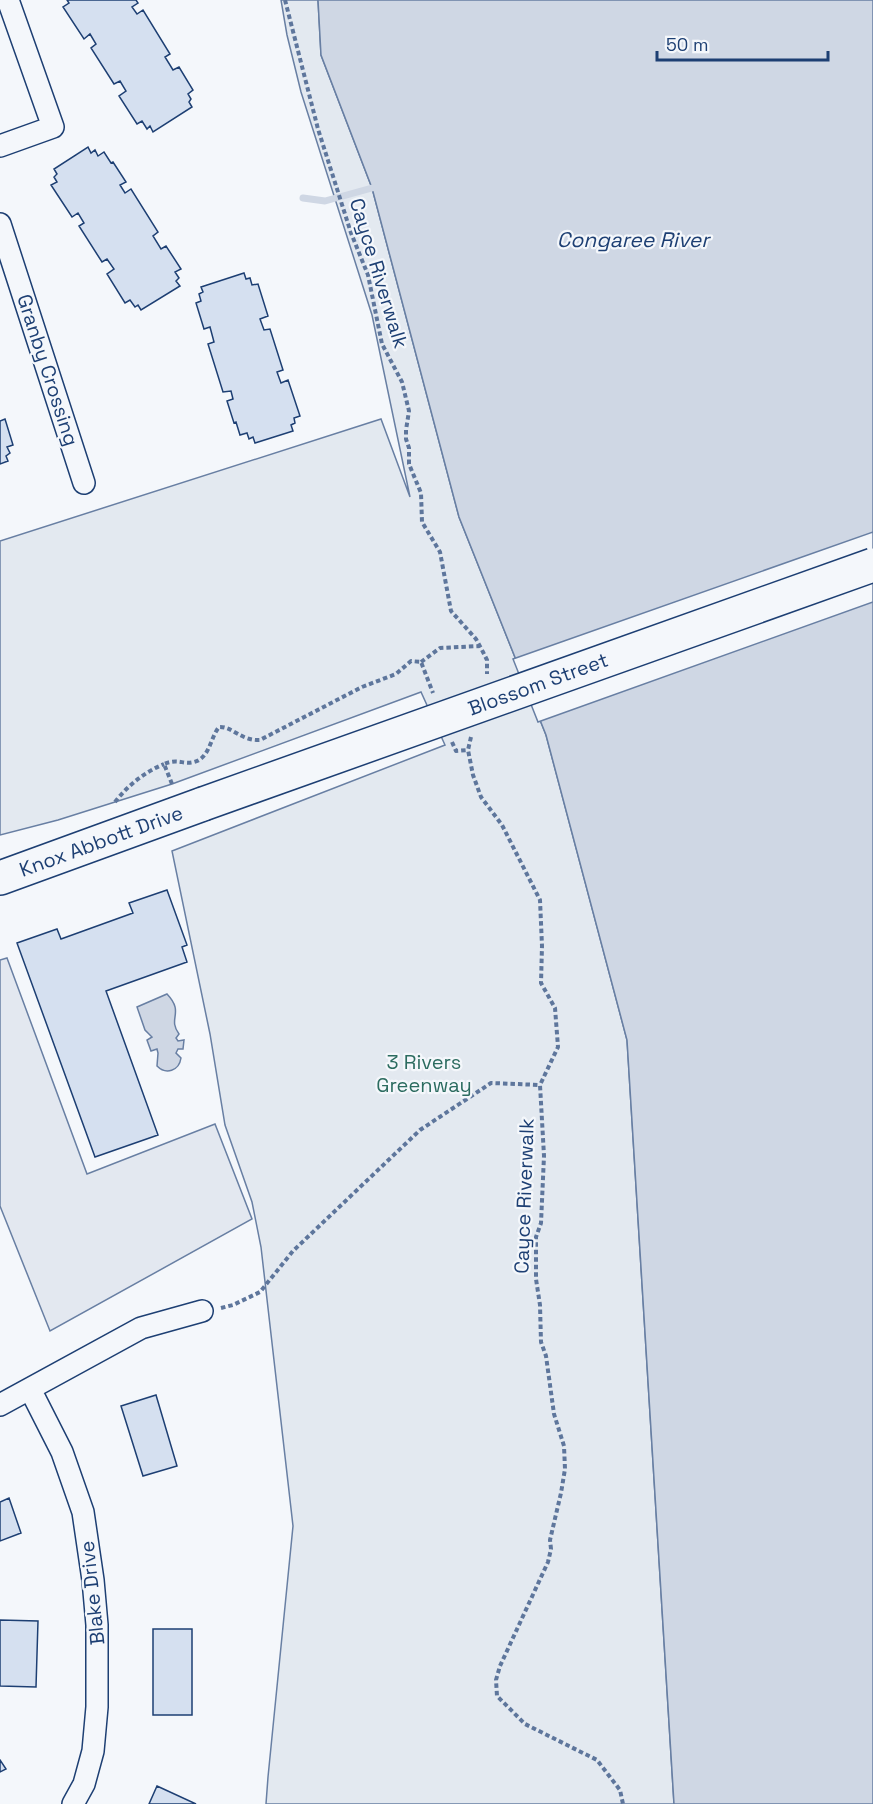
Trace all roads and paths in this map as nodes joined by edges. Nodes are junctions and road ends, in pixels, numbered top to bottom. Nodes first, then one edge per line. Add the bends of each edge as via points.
1 (8, 0) edge
2 (285, 0) edge
3 (0, 146) edge
4 (0, 224) edge
5 (84, 483) dead end
6 (873, 565) edge
7 (480, 646) junction
8 (421, 662) junction
9 (486, 679) dead end
10 (434, 695) dead end
11 (473, 730) dead end
12 (452, 740) dead end
13 (468, 750) junction
14 (164, 764) junction
15 (172, 784) dead end
16 (115, 802) dead end
17 (203, 804) joint
18 (0, 878) edge
19 (540, 1085) junction
20 (202, 1311) joint
21 (30, 1389) junction
22 (0, 1405) edge
23 (73, 1804) edge
24 (623, 1804) edge

1 - 3 street via 53,127
2 - 7 path, Cayce Riverwalk via 318,129 368,275 382,344 402,382 409,411 409,464 422,493 422,522 440,552 451,611
4 - 5 street, Granby Crossing
6 - 17 main road, Blossom Street, bridge
7 - 8 path via 440,648
7 - 9 path, Cayce Riverwalk via 487,660
8 - 10 path
8 - 14 path via 411,660 396,674 362,687 260,740 219,727 207,753 199,760
11 - 13 path, Cayce Riverwalk
12 - 13 path via 456,751
13 - 19 path, Cayce Riverwalk via 481,797 502,825 540,900 542,983 555,1008 558,1047
14 - 15 path
14 - 16 path via 131,784
17 - 18 main road, Knox Abbott Drive
19 - 20 path via 491,1083 420,1130 293,1251 260,1292 233,1305
19 - 24 path, Cayce Riverwalk via 544,1156 536,1279 541,1342 564,1446 565,1469 548,1562 500,1666 497,1696 525,1724 597,1760 621,1790
20 - 21 street via 141,1328
21 - 22 street
21 - 23 street, Blake Drive via 62,1452 83,1512 93,1580 98,1660 95,1729 84,1784

